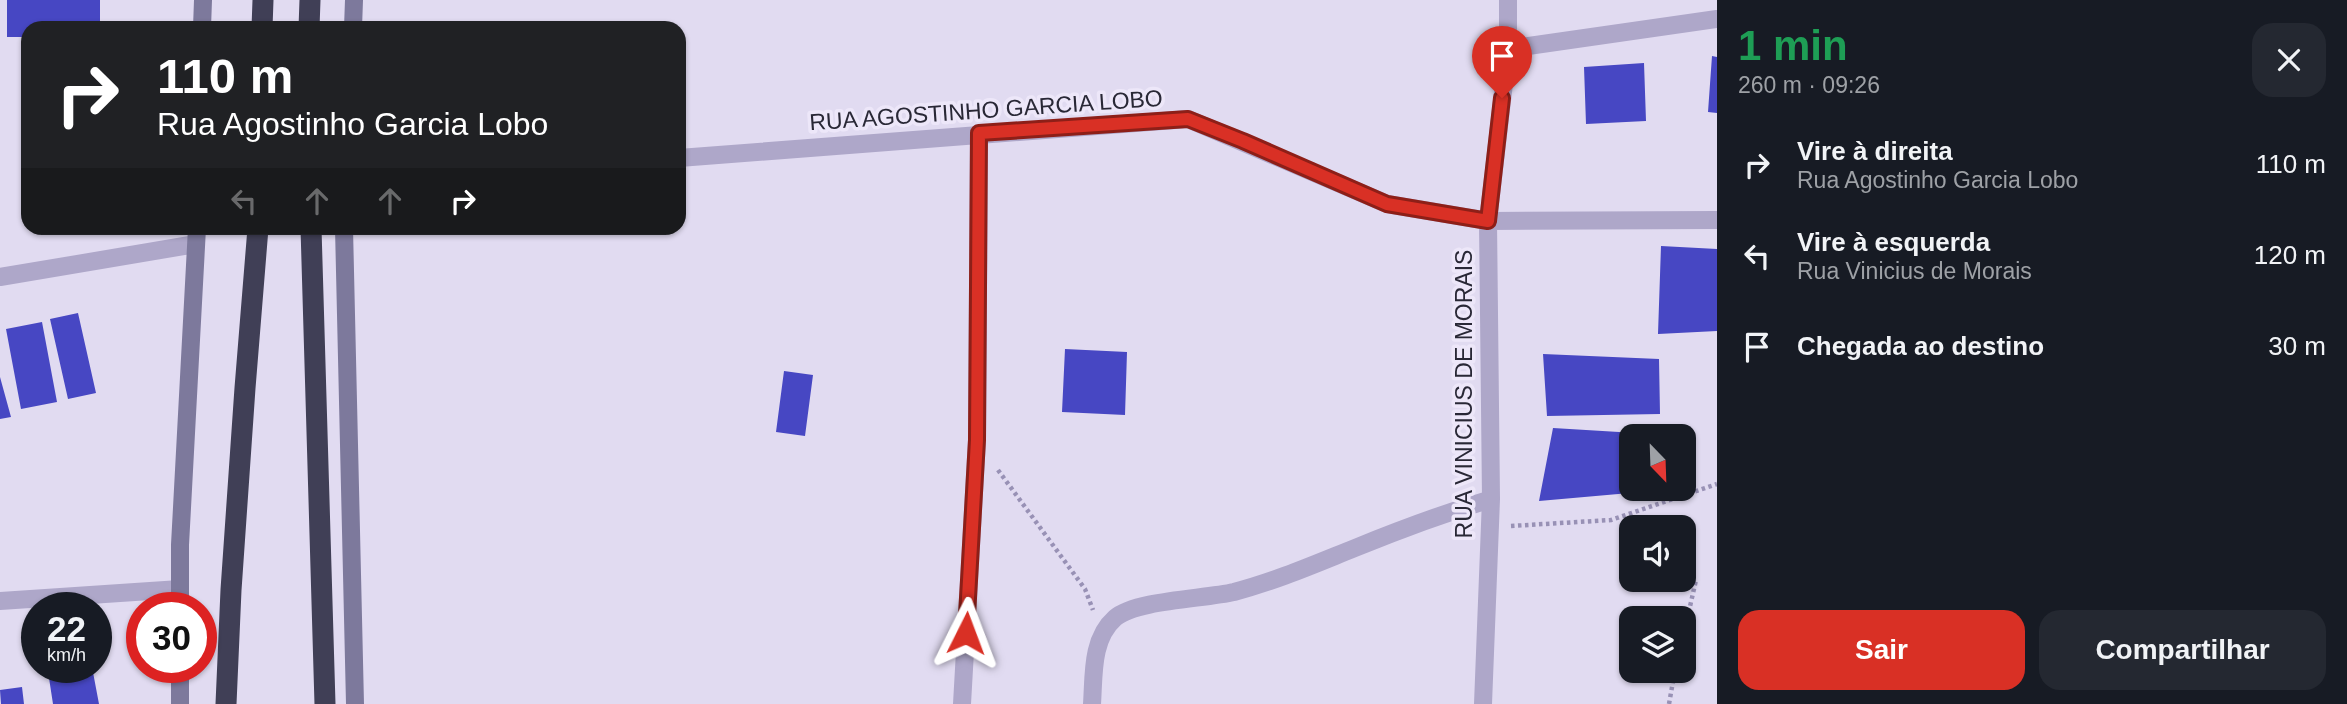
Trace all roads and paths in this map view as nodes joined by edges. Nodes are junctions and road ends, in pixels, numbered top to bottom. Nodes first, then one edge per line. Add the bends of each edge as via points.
1 (203, 0) edge
2 (263, 0) edge
3 (310, 0) edge
4 (354, 0) edge
5 (1507, 0) edge
6 (1717, 19) edge
7 (202, 21) edge
8 (262, 21) edge
9 (309, 21) edge
10 (352, 21) edge
11 (1508, 49) junction
12 (979, 133) junction
13 (686, 157) edge
14 (1717, 220) edge
15 (1488, 221) junction
16 (257, 235) edge
17 (311, 235) edge
18 (344, 235) edge
19 (196, 236) edge
20 (0, 277) edge
21 (977, 440) junction
22 (1717, 484) edge
23 (1491, 499) junction
24 (1490, 528) junction
25 (180, 592) edge
26 (126, 599) edge
27 (0, 601) edge
28 (1102, 634) junction
29 (180, 683) edge
30 (1673, 683) edge
31 (180, 704) edge
32 (226, 704) edge
33 (325, 704) edge
34 (355, 704) edge
35 (962, 704) edge
36 (1092, 704) edge
37 (1483, 704) edge
38 (1669, 704) edge

1 - 7 street
2 - 8 highway
3 - 9 highway
4 - 10 street
5 - 11 street, RUA VINICIUS DE MORAIS
6 - 11 street
11 - 15 street, RUA VINICIUS DE MORAIS
12 - 13 street, RUA AGOSTINHO GARCIA LOBO
12 - 15 street, RUA AGOSTINHO GARCIA LOBO via 1188,119 1387,204
12 - 21 street
14 - 15 street, RUA AGOSTINHO GARCIA LOBO
15 - 23 street, RUA VINICIUS DE MORAIS
16 - 32 highway
17 - 33 highway
18 - 34 street
19 - 20 street
19 - 25 street
21 - 28 path via 1085,590
21 - 35 street
22 - 24 path via 1611,520
23 - 24 street, RUA VINICIUS DE MORAIS
23 - 28 street via 1264,583 1138,607 1116,617
24 - 37 street, RUA VINICIUS DE MORAIS
26 - 27 street
28 - 36 street
29 - 31 street
30 - 38 path

